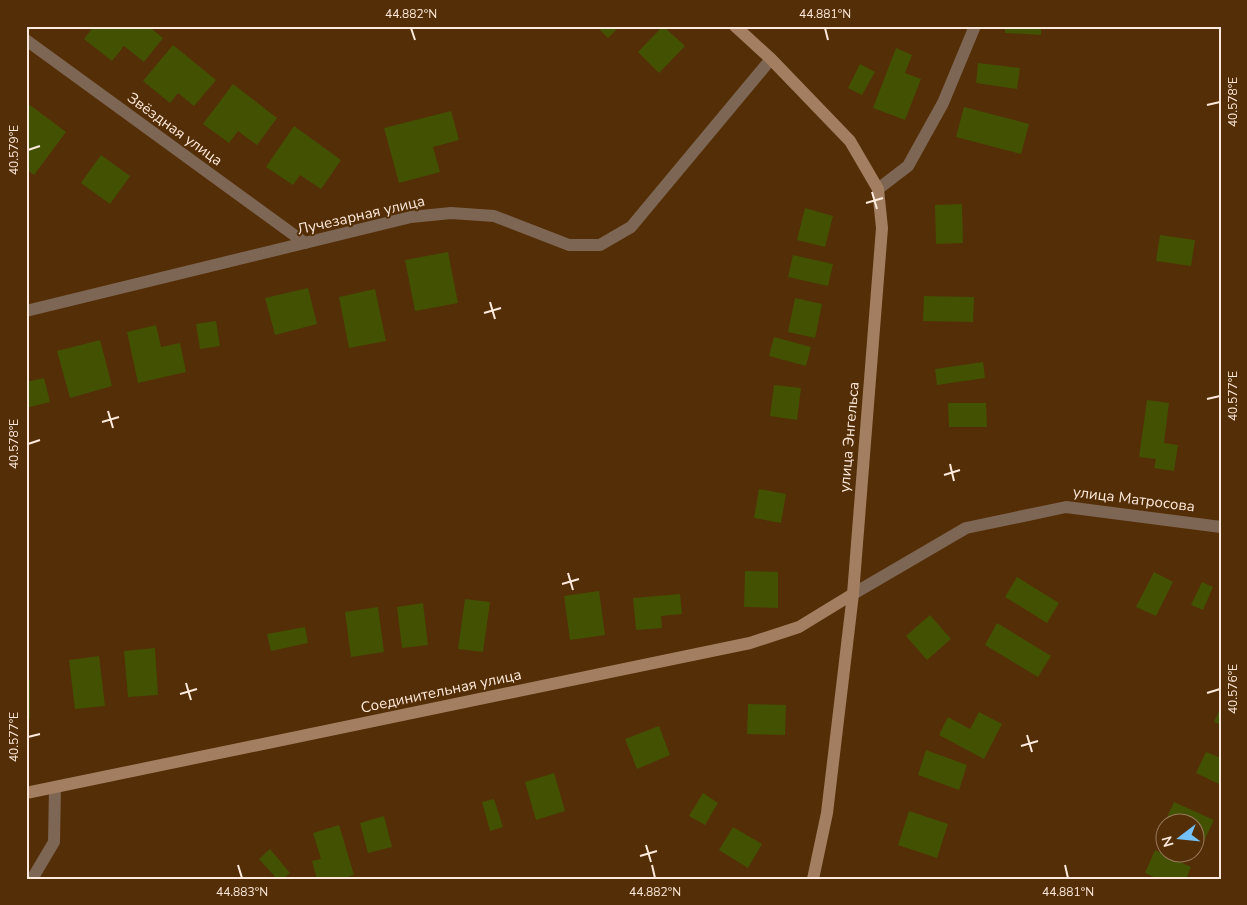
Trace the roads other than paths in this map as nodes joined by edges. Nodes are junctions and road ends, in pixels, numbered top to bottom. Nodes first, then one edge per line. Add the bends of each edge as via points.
1 (736, 26) edge
2 (975, 26) edge
3 (26, 40) edge
4 (771, 59) junction
5 (878, 189) junction
6 (305, 244) junction
7 (26, 311) edge
8 (1221, 527) edge
9 (853, 594) junction
10 (55, 787) junction
11 (26, 793) edge
12 (32, 879) edge
13 (813, 879) edge

1 - 4 street
2 - 5 street via 943,102 908,166
3 - 6 street, Звёздная улица
4 - 5 street via 850,141
4 - 6 street, Лучезарная улица via 631,227 600,245 569,245 494,216 452,213 411,217
5 - 9 street, улица Энгельса via 882,228
6 - 7 street, Лучезарная улица
8 - 9 street, улица Матросова via 1066,507 966,528
9 - 10 street, Соединительная улица via 800,627 750,644
9 - 13 street, улица Энгельса via 827,813
10 - 11 street, Соединительная улица
10 - 12 street via 54,842

